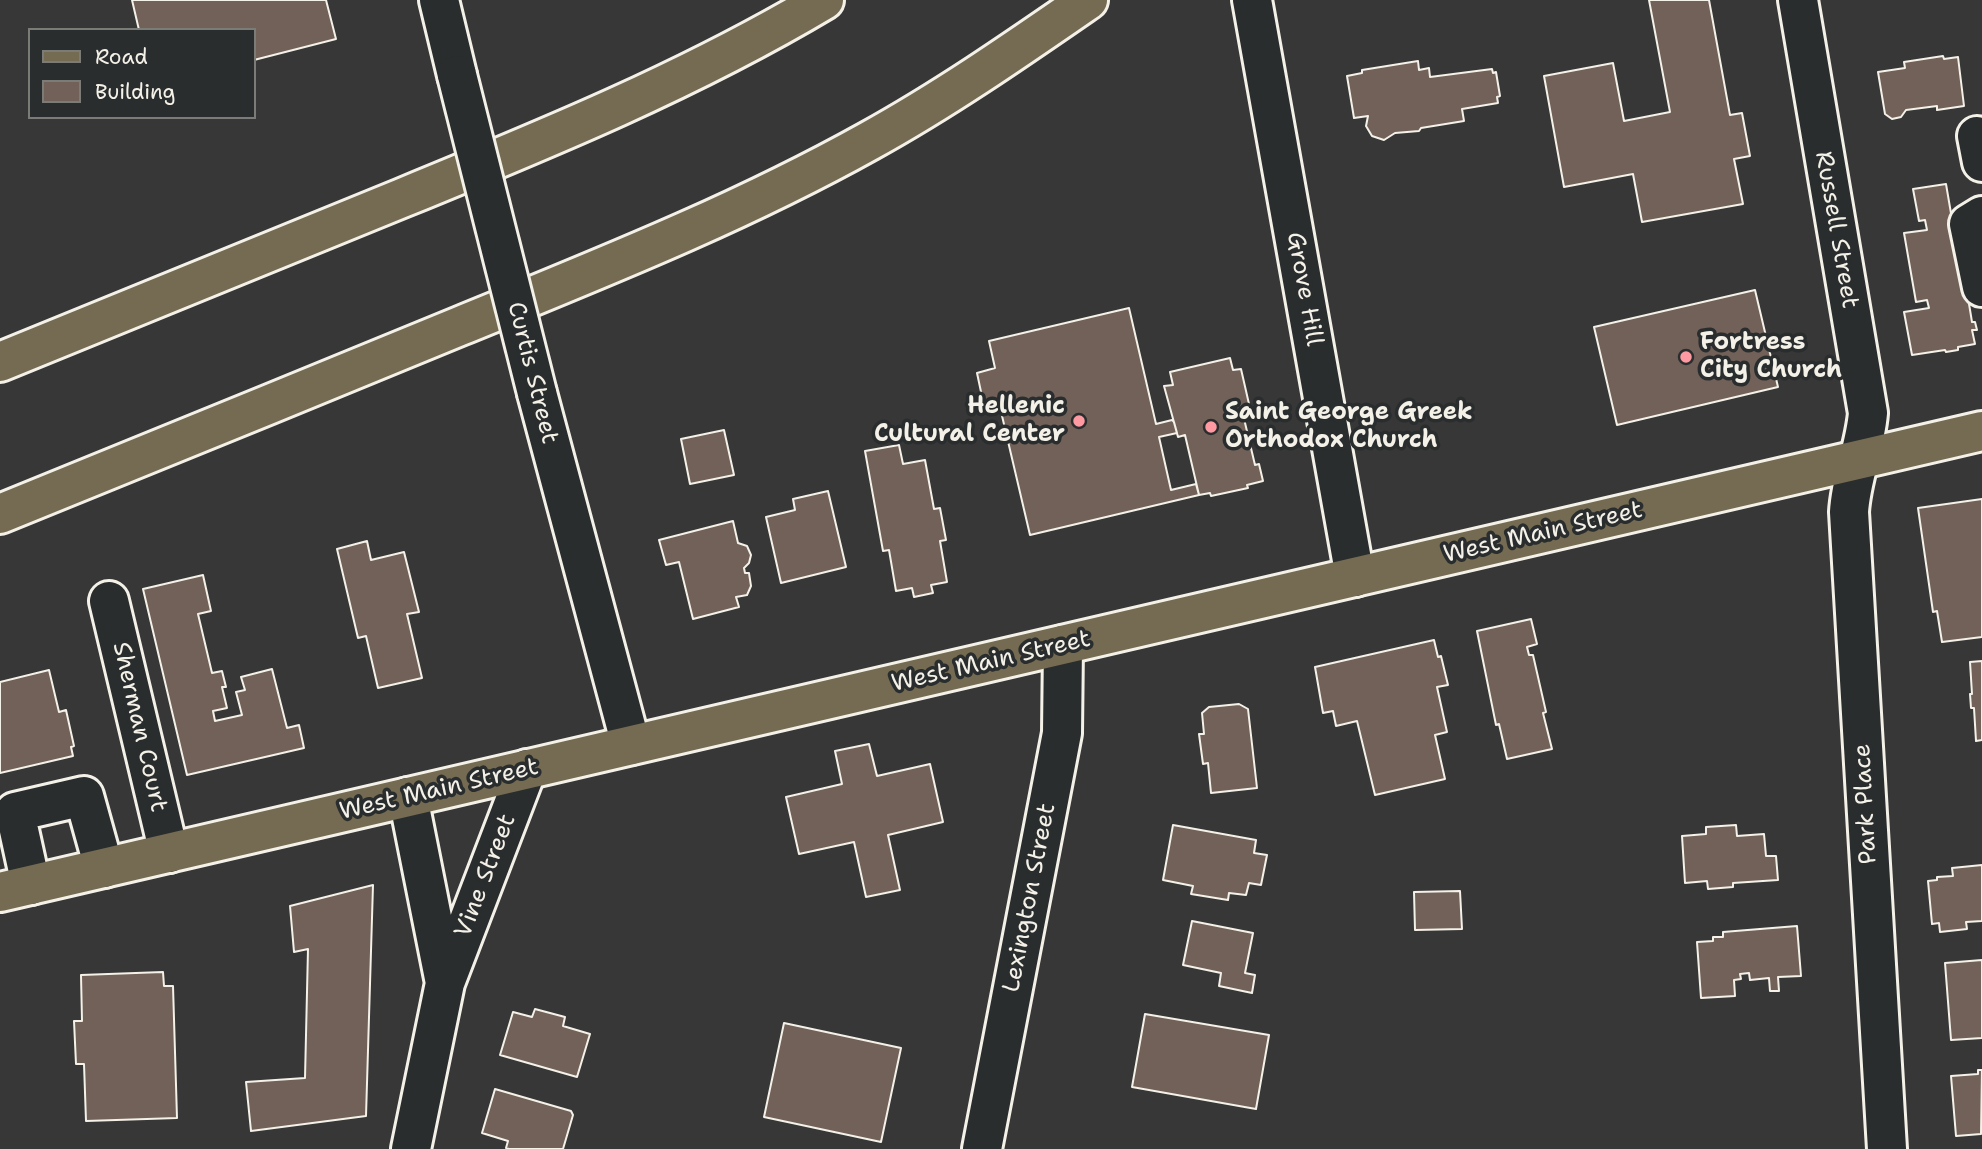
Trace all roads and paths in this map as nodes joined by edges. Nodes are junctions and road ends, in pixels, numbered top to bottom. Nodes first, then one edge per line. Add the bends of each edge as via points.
1 (439, 0) edge
2 (824, 0) edge
3 (1088, 0) edge
4 (1798, 0) edge
5 (1253, 7) edge
6 (1982, 216) edge
7 (1982, 287) edge
8 (0, 362) edge
9 (1982, 431) edge
10 (1860, 459) junction
11 (0, 514) edge
12 (1355, 577) junction
13 (109, 601) dead end
14 (1063, 645) junction
15 (631, 745) junction
16 (527, 769) junction
17 (408, 797) junction
18 (169, 853) junction
19 (104, 868) junction
20 (16, 889) edge
21 (445, 983) junction
22 (411, 1149) edge
23 (982, 1149) edge
24 (1887, 1149) edge

1 - 15 street, Curtis Street, bridge
2 - 8 main road via 637,98
3 - 11 main road via 903,122 739,208
4 - 10 street, Russell Street via 1866,397 1867,429
5 - 12 street, Grove Hill
6 - 7 street via 1969,224
9 - 10 main road, West Main Street
10 - 12 main road, West Main Street
10 - 24 street, Park Place via 1849,512
12 - 14 main road, West Main Street
13 - 18 street, Sherman Court
14 - 15 main road, West Main Street
14 - 23 street, Lexington Street via 1062,733
15 - 16 main road, West Main Street
16 - 17 main road, West Main Street
16 - 21 street, Vine Street
17 - 18 main road, West Main Street
17 - 21 street, Vine Street
18 - 19 main road, West Main Street
19 - 20 main road, West Main Street
19 - 20 street via 84,796 26,809 15,812
21 - 22 street, Vine Street

